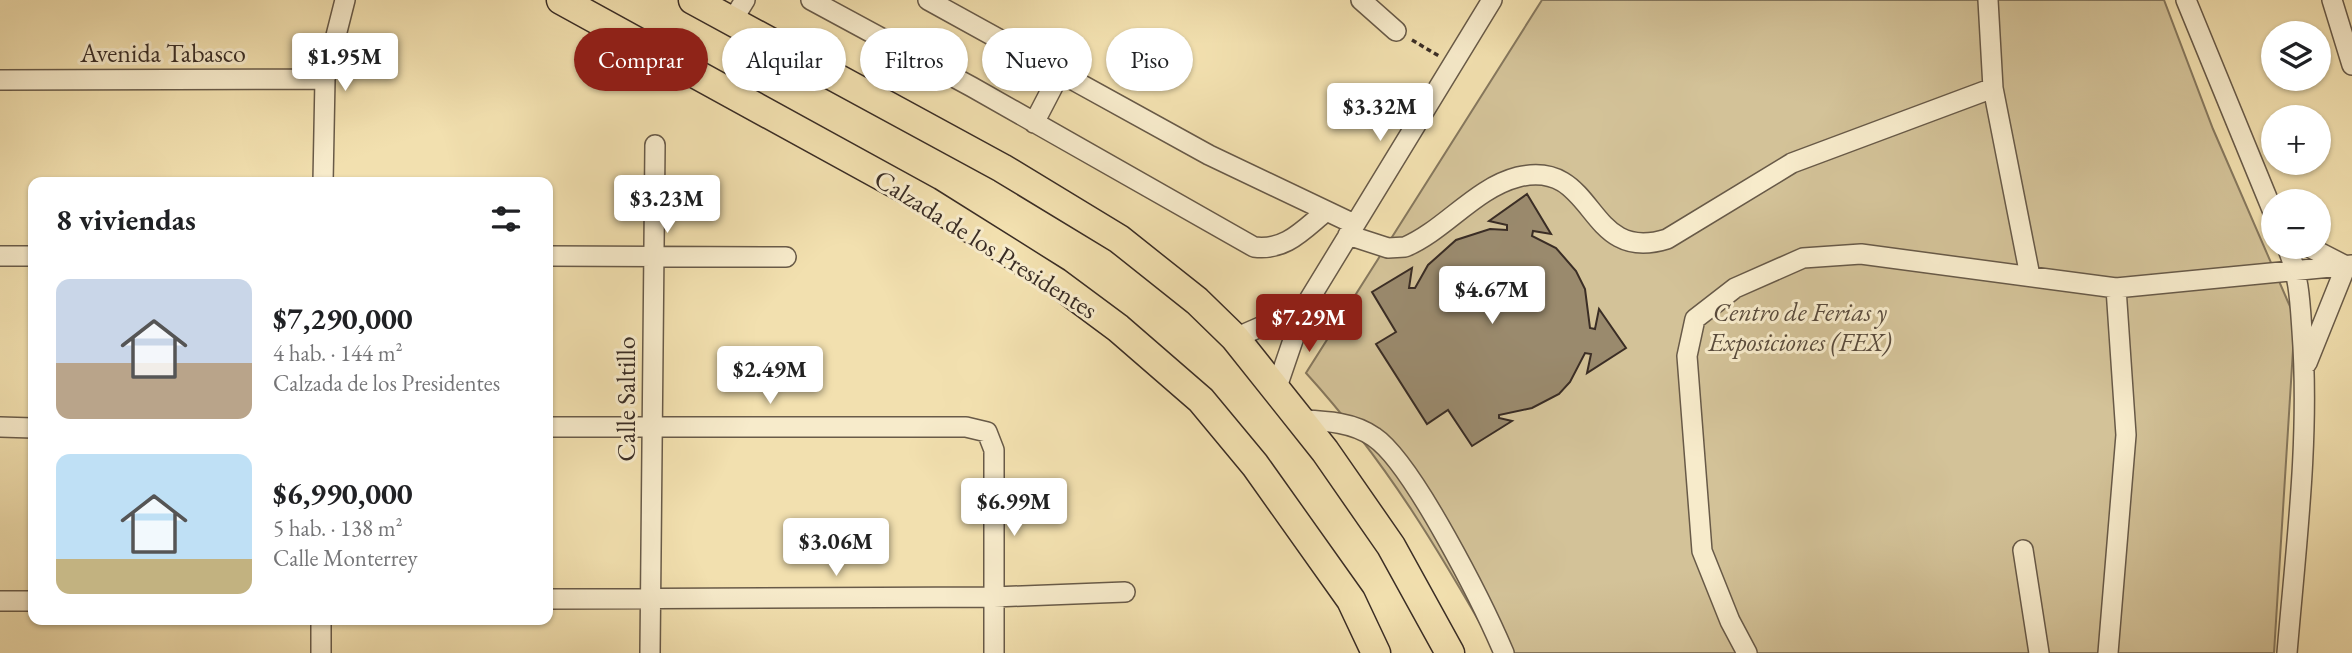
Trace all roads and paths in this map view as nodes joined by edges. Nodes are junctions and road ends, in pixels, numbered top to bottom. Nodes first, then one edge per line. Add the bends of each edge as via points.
1 (561, 0) edge
2 (692, 0) edge
3 (811, 0) edge
4 (928, 0) edge
5 (1361, 0) edge
6 (1492, 0) edge
7 (1988, 0) edge
8 (2186, 0) edge
9 (2332, 0) edge
10 (344, 1) edge
11 (739, 11) edge
12 (982, 29) edge
13 (1396, 31) joint
14 (1452, 64) junction
15 (2352, 65) edge
16 (325, 79) junction
17 (0, 80) edge
18 (1993, 88) junction
19 (1092, 89) edge
20 (1050, 91) edge
21 (1034, 122) junction
22 (655, 145) dead end
23 (323, 177) edge
24 (2264, 189) edge
25 (1325, 212) junction
26 (1351, 230) junction
27 (0, 256) edge
28 (28, 256) edge
29 (553, 256) edge
30 (654, 256) junction
31 (786, 257) dead end
32 (2331, 257) edge
33 (2292, 259) edge
34 (2349, 265) edge
35 (2298, 272) junction
36 (2030, 276) junction
37 (2116, 288) junction
38 (1304, 308) junction
39 (1235, 338) junction
40 (2305, 370) junction
41 (1277, 387) junction
42 (1302, 420) junction
43 (652, 426) junction
44 (0, 427) edge
45 (553, 427) edge
46 (28, 428) edge
47 (2023, 550) dead end
48 (1125, 592) dead end
49 (994, 597) junction
50 (651, 598) junction
51 (553, 599) edge
52 (0, 601) edge
53 (28, 601) edge
54 (321, 625) edge
55 (321, 653) edge
56 (650, 653) edge
57 (994, 653) edge
58 (1376, 653) edge
59 (1450, 653) edge
60 (1504, 653) edge
61 (1747, 653) edge
62 (2039, 653) edge
63 (2108, 653) edge
64 (2287, 653) edge

1 - 58 highway, Calzada de los Presidentes via 927,201 1056,282 1118,328 1201,400 1255,465 1351,600
2 - 11 highway
3 - 21 street
4 - 12 street
5 - 13 street
6 - 14 street
7 - 18 street
8 - 24 street
9 - 15 street
10 - 16 street
11 - 39 highway via 1119,239
13 - 14 path
14 - 26 street
16 - 17 street, Avenida Tabasco
16 - 23 street
18 - 26 street via 1792,163 1667,239 1652,243 1629,243 1614,235 1568,183 1548,177 1520,177 1499,185 1405,247 1388,248
18 - 36 street
19 - 25 street via 1209,155
20 - 21 street
21 - 25 street via 1254,247 1283,246
22 - 30 street, Calle Saltillo
25 - 26 street
26 - 38 street
27 - 28 street
29 - 30 street
30 - 31 street
30 - 43 street, Calle Saltillo
32 - 34 street
33 - 35 street
34 - 35 street
34 - 40 street
35 - 37 street
35 - 40 street
36 - 37 street
36 - 61 street via 1861,254 1803,258 1735,288 1695,318 1687,356 1702,551
37 - 63 street via 2126,435
38 - 39 street
38 - 41 street
39 - 41 highway
40 - 64 street
41 - 42 highway
42 - 59 highway via 1391,546
42 - 60 street via 1346,425 1374,436 1389,450 1485,610
43 - 45 street
43 - 49 street via 966,427 987,432 994,450
43 - 50 street, Calle Saltillo
44 - 46 street
47 - 62 street
48 - 49 street
49 - 50 street
49 - 57 street
50 - 51 street
50 - 56 street, Calle Saltillo
52 - 53 street
54 - 55 street

